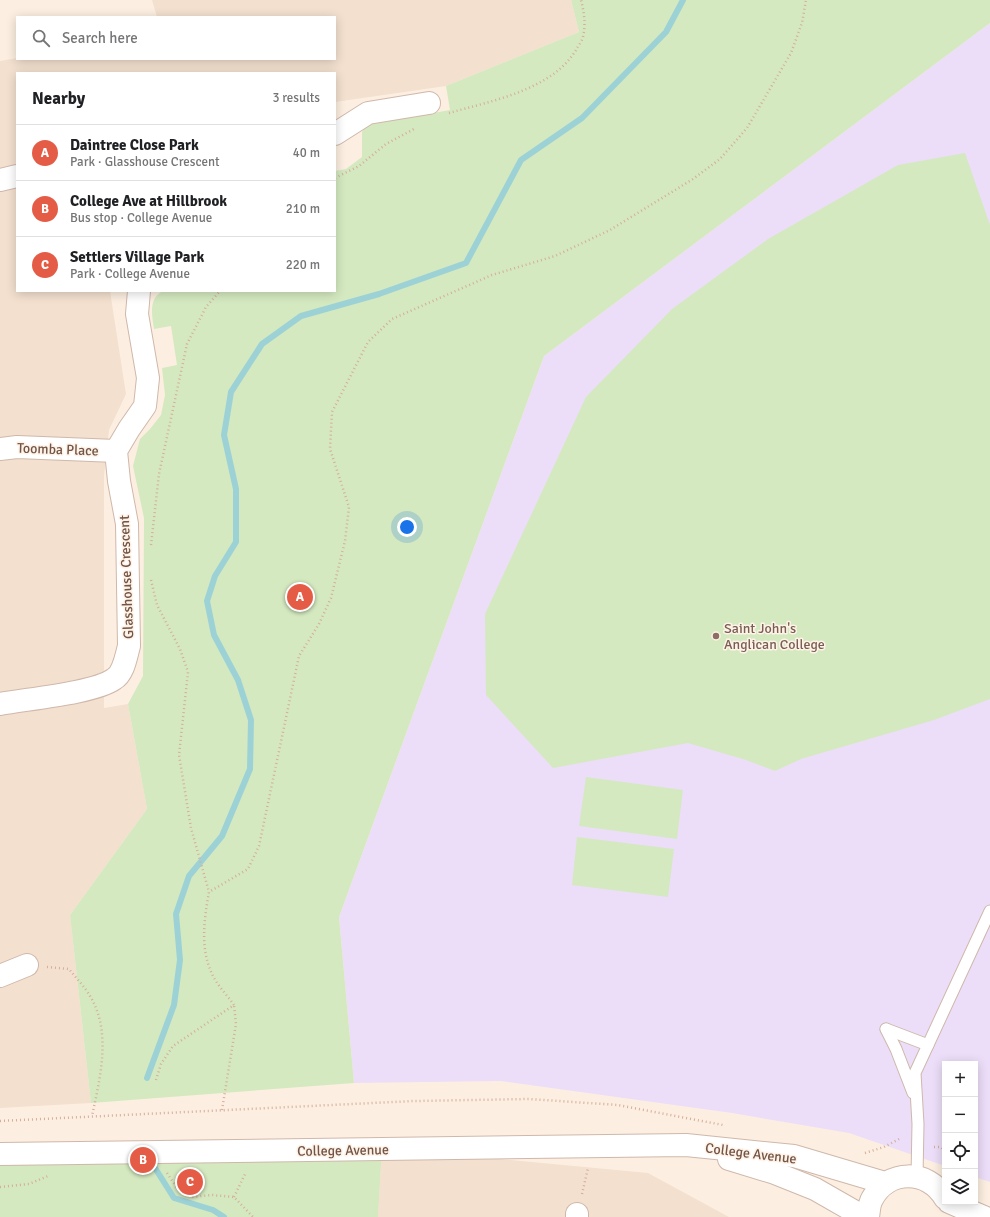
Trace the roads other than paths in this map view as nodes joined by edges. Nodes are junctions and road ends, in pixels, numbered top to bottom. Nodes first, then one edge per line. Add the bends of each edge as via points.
1 (436, 109) road end
2 (336, 133) edge
3 (16, 176) edge
4 (0, 180) edge
5 (139, 292) edge
6 (0, 449) edge
7 (116, 451) junction
8 (0, 704) edge
9 (990, 911) edge
10 (27, 965) road end
11 (0, 976) edge
12 (928, 1045) junction
13 (917, 1104) junction
14 (686, 1145) junction
15 (0, 1154) edge
16 (917, 1176) junction
17 (885, 1183) junction
18 (942, 1193) edge
19 (948, 1205) edge
20 (955, 1205) edge
21 (864, 1217) edge
22 (868, 1217) edge
23 (950, 1217) edge
24 (984, 1217) edge

1 - 2 street via 368,113
3 - 4 street
5 - 7 street via 137,314 148,378 145,406
6 - 7 street, Toomba Place via 17,447
7 - 8 street, Glasshouse Crescent via 127,524 129,646 124,663 116,679 96,688
9 - 12 lane
10 - 11 street
12 - 13 lane via 915,1073
12 - 13 lane via 886,1029
13 - 16 lane
14 - 15 street, College Avenue
14 - 17 street, College Avenue via 794,1156
14 - 21 street, College Avenue via 775,1173 815,1189
16 - 17 street via 897,1177
16 - 18 street via 930,1181
17 - 22 street via 871,1199
19 - 23 street
20 - 24 street

